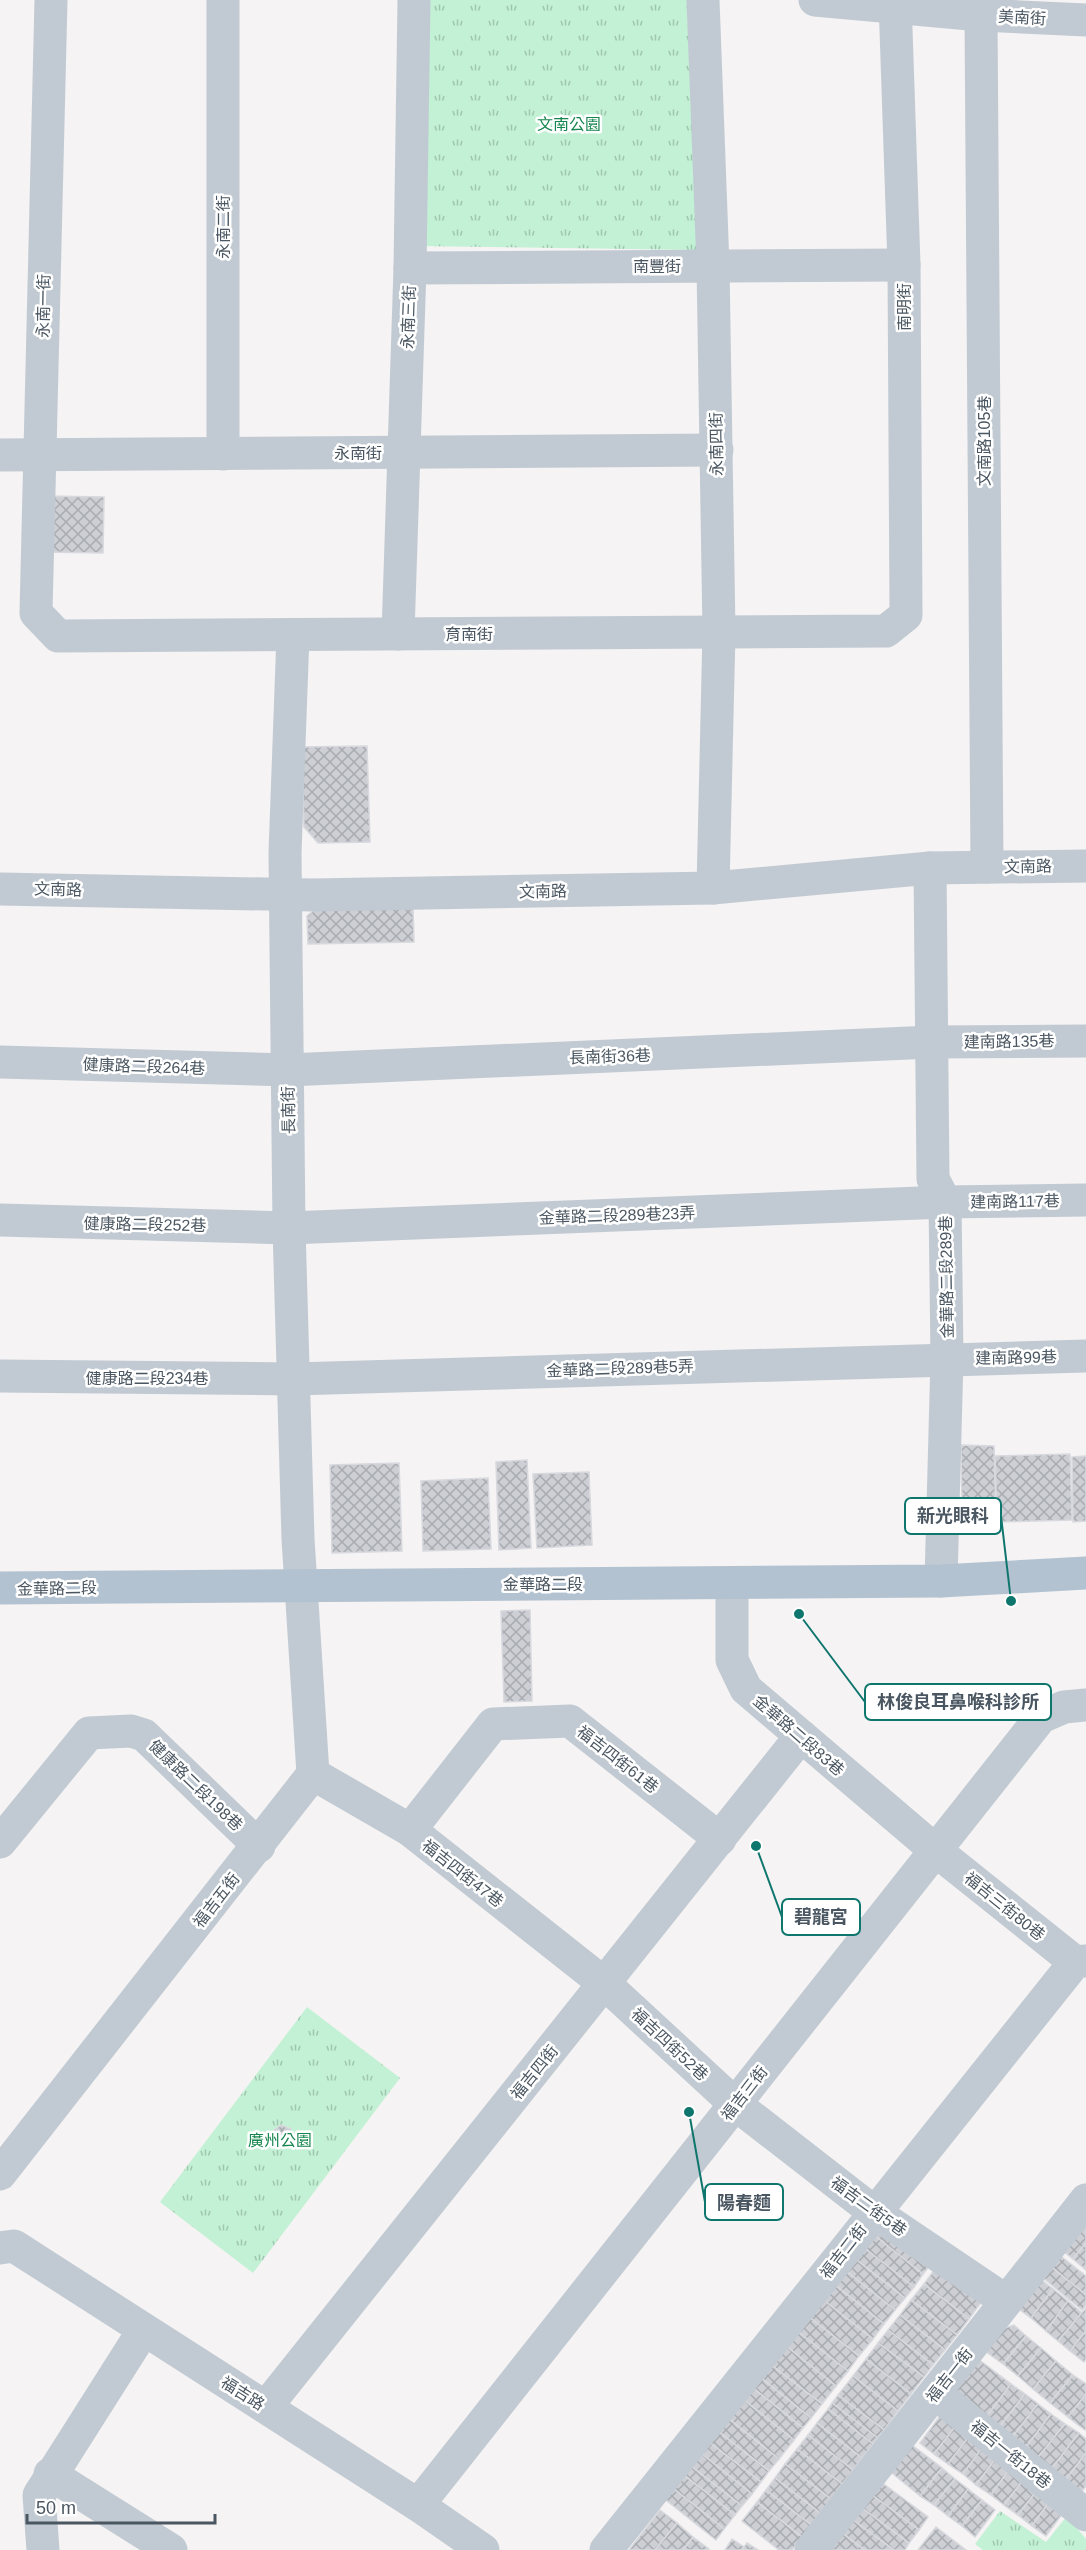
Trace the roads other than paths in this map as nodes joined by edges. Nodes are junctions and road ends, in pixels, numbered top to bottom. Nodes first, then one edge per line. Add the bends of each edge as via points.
1 (51, 0) edge
2 (223, 0) edge
3 (414, 0) edge
4 (704, 0) edge
5 (815, 0) edge
6 (895, 3) edge
7 (981, 15) junction
8 (1086, 20) edge
9 (904, 265) junction
10 (713, 266) junction
11 (410, 268) junction
12 (717, 450) junction
13 (404, 452) junction
14 (223, 453) junction
15 (0, 455) edge
16 (40, 455) junction
17 (36, 613) joint
18 (906, 615) joint
19 (719, 632) junction
20 (398, 634) junction
21 (293, 635) junction
22 (1086, 866) edge
23 (987, 867) junction
24 (930, 868) junction
25 (0, 888) edge
26 (713, 888) junction
27 (287, 893) junction
28 (1086, 1041) edge
29 (932, 1042) junction
30 (0, 1062) edge
31 (288, 1070) junction
32 (1086, 1200) edge
33 (945, 1202) junction
34 (0, 1220) edge
35 (290, 1228) junction
36 (1086, 1356) edge
37 (947, 1358) junction
38 (0, 1377) edge
39 (294, 1378) junction
40 (1086, 1573) edge
41 (941, 1581) junction
42 (732, 1584) junction
43 (302, 1585) junction
44 (0, 1588) edge
45 (1086, 1705) edge
46 (801, 1736) junction
47 (313, 1774) junction
48 (410, 1830) junction
49 (720, 1839) junction
50 (0, 1842) edge
51 (259, 1846) junction
52 (935, 1850) junction
53 (1080, 1961) edge
54 (604, 1984) junction
55 (735, 2104) junction
56 (0, 2174) edge
57 (1086, 2200) edge
58 (874, 2212) junction
59 (0, 2248) edge
60 (1006, 2301) junction
61 (143, 2331) junction
62 (935, 2393) junction
63 (266, 2407) junction
64 (50, 2474) junction
65 (417, 2505) junction
66 (1086, 2515) edge
67 (43, 2550) edge
68 (171, 2550) edge
69 (483, 2550) edge
70 (606, 2550) edge
71 (811, 2550) edge

1 - 16 street, 永南一街
2 - 14 street, 永南二街
3 - 11 street, 永南三街
4 - 10 street, 永南四街
5 - 6 street, 美南街
6 - 7 street, 美南街
6 - 9 street, 南明街
7 - 8 street, 美南街
7 - 23 street, 文南路105巷
9 - 10 street, 南豐街
9 - 18 street, 南明街
10 - 11 street, 南豐街
10 - 12 street, 永南四街
11 - 13 street, 永南三街
12 - 13 street, 永南街
12 - 19 street, 永南四街
13 - 14 street, 永南街
13 - 20 street, 永南三街
14 - 16 street, 永南街
15 - 16 street, 永南街
16 - 17 street, 永南一街
17 - 21 street, 育南街 via 58,636
18 - 19 street, 育南街 via 886,631
19 - 20 street, 育南街
19 - 26 street, 永南四街
20 - 21 street, 育南街
21 - 27 street, 長南街
22 - 23 street, 文南路
23 - 24 street, 文南路
24 - 26 street, 文南路
24 - 29 street, 金華路二段289巷
25 - 27 street, 文南路
26 - 27 street, 文南路
27 - 31 street, 長南街
28 - 29 street, 建南路135巷
29 - 31 street, 長南街36巷
29 - 33 street, 金華路二段289巷 via 933,1179
30 - 31 street, 健康路二段264巷
31 - 35 street, 長南街
32 - 33 street, 建南路117巷
33 - 35 street, 金華路二段289巷23弄
33 - 37 street, 金華路二段289巷
34 - 35 street, 健康路二段252巷
35 - 39 street, 長南街
36 - 37 street, 建南路99巷
37 - 39 street, 金華路二段289巷5弄
37 - 41 street, 金華路二段289巷
38 - 39 street, 健康路二段234巷
39 - 43 street, 長南街
40 - 41 main road, 金華路二段
41 - 42 main road, 金華路二段
42 - 43 main road, 金華路二段
42 - 46 street, 金華路二段83巷 via 732,1660 746,1689
43 - 44 main road, 金華路二段
43 - 47 street
45 - 52 street, 福吉三街 via 1064,1707 1041,1717
46 - 49 street, 福吉四街
46 - 52 street, 金華路二段83巷
47 - 48 street, 福吉四街47巷
47 - 51 street, 福吉五街
48 - 49 street, 福吉四街61巷 via 493,1724 570,1720
48 - 54 street, 福吉四街47巷
49 - 54 street, 福吉四街
50 - 51 street, 健康路二段198巷 via 89,1733 130,1731 144,1735
51 - 56 street, 福吉五街
52 - 53 street, 福吉三街80巷
52 - 55 street, 福吉三街
53 - 58 street, 福吉二街
54 - 55 street, 福吉四街52巷
54 - 63 street, 福吉四街
55 - 58 street, 福吉二街5巷
55 - 65 street, 福吉三街
57 - 60 street, 福吉一街
58 - 60 street, 福吉二街5巷
58 - 70 street, 福吉二街
59 - 61 street, 福吉路 via 14,2246
60 - 62 street, 福吉一街
61 - 63 street, 福吉路
61 - 64 street
62 - 66 street, 福吉一街18巷
62 - 71 street, 福吉一街
63 - 65 street, 福吉路
64 - 67 street via 39,2495
64 - 68 street
65 - 69 street, 福吉路

